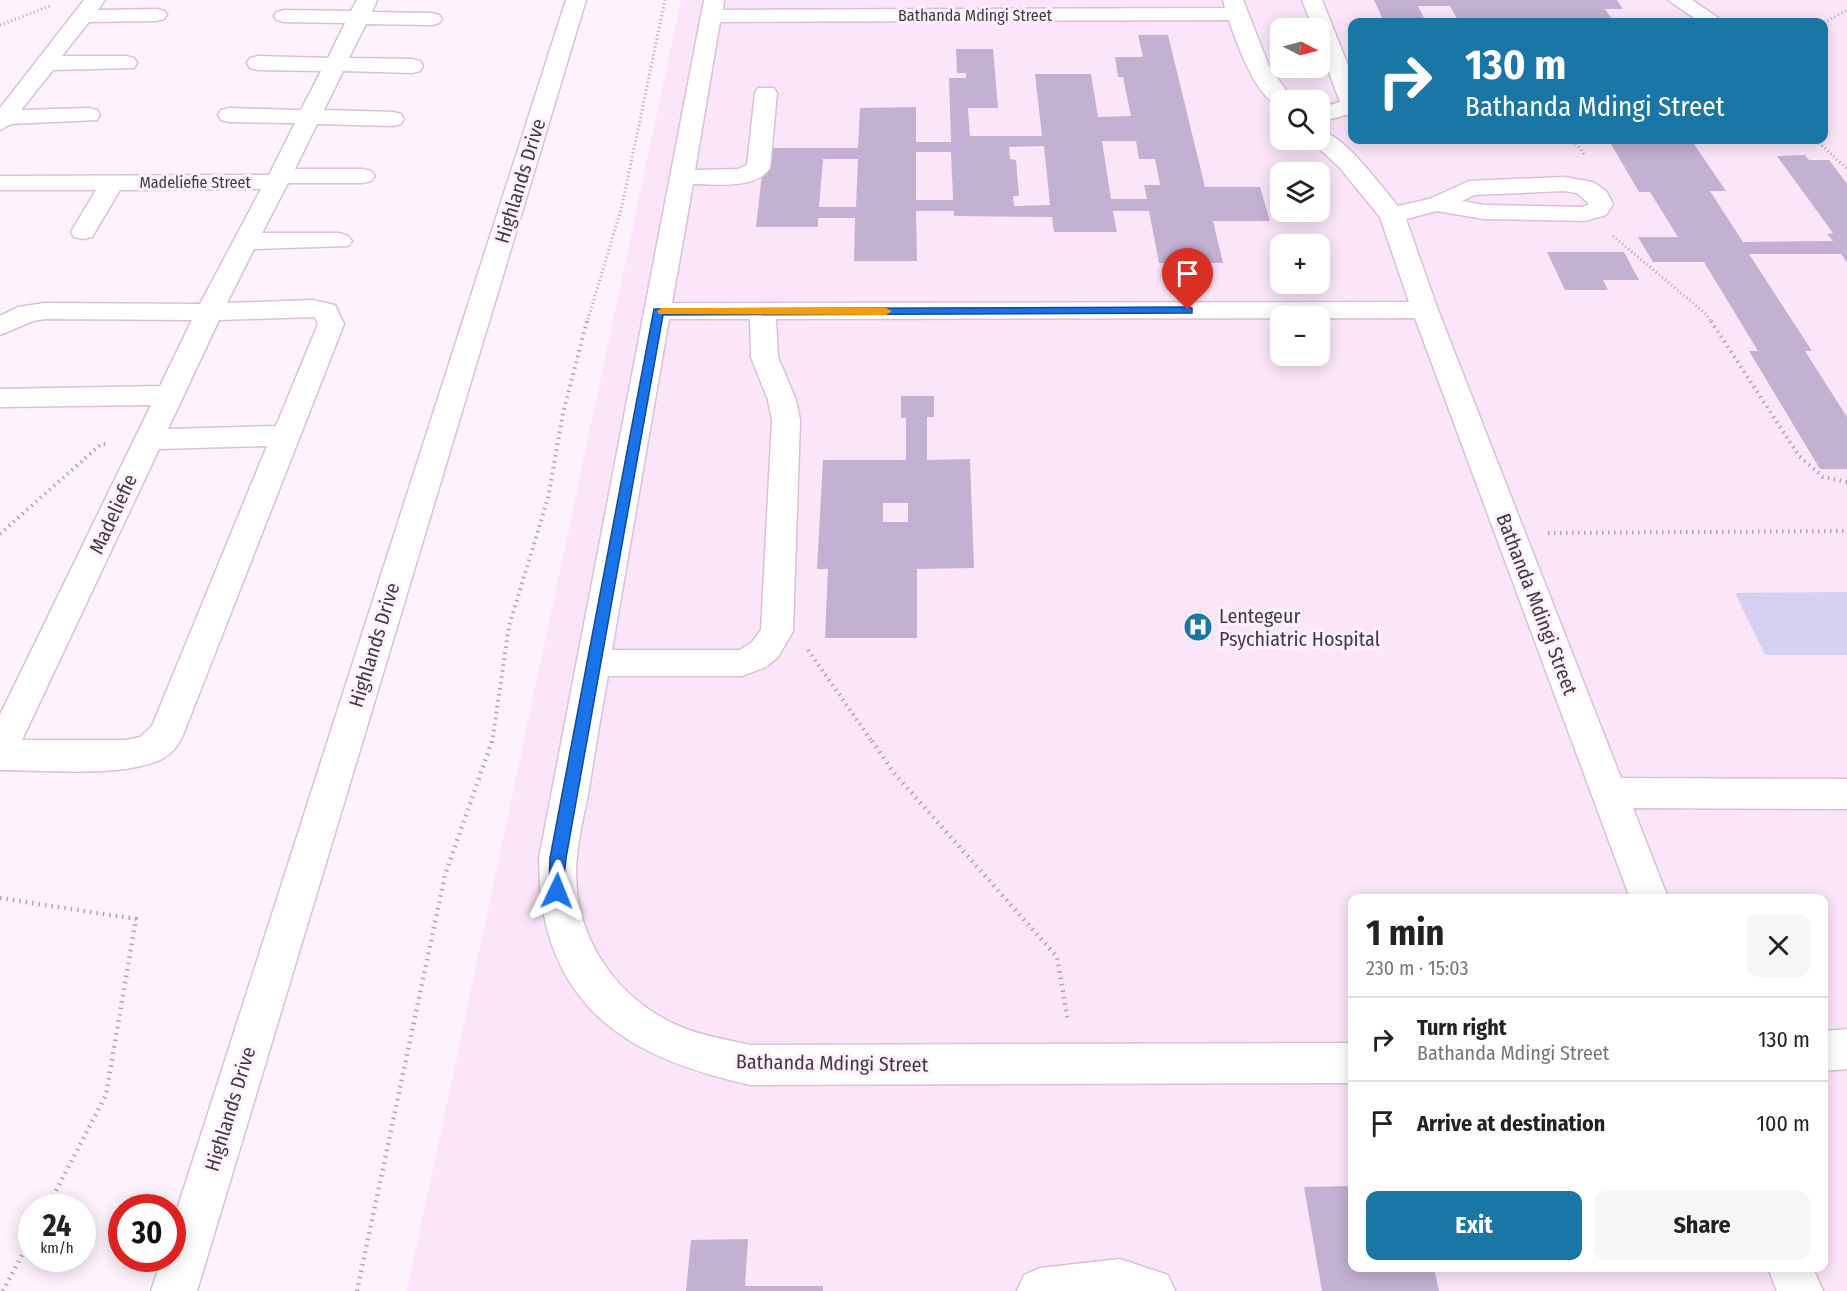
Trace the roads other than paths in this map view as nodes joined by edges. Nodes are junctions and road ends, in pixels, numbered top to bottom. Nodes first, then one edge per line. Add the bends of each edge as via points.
1 (576, 0) edge
2 (1312, 0) edge
3 (1678, 0) edge
4 (1236, 7) edge
5 (90, 8) edge
6 (363, 8) edge
7 (713, 8) edge
8 (868, 8) edge
9 (157, 15) dead end
10 (284, 16) dead end
11 (1707, 18) edge
12 (432, 19) dead end
13 (47, 63) junction
14 (126, 63) dead end
15 (258, 63) dead end
16 (335, 64) junction
17 (412, 66) dead end
18 (1272, 90) edge
19 (766, 93) dead end
20 (1348, 93) edge
21 (1348, 107) edge
22 (1330, 112) edge
23 (89, 115) dead end
24 (229, 116) dead end
25 (310, 116) junction
26 (393, 119) dead end
27 (1, 120) edge
28 (1330, 146) edge
29 (363, 176) dead end
30 (682, 177) junction
31 (278, 179) junction
32 (113, 182) junction
33 (0, 183) edge
34 (1585, 214) road end
35 (1392, 215) junction
36 (83, 232) dead end
37 (244, 241) junction
38 (339, 242) dead end
39 (226, 277) joint
40 (1425, 309) junction
41 (658, 311) junction
42 (209, 312) junction
43 (763, 312) junction
44 (0, 327) edge
45 (169, 395) junction
46 (0, 398) edge
47 (287, 436) junction
48 (149, 439) junction
49 (593, 663) junction
50 (0, 753) edge
51 (1609, 793) junction
52 (1847, 794) edge
53 (1647, 894) edge
54 (1847, 1049) edge
55 (1828, 1051) edge
56 (1348, 1063) edge
57 (1793, 1272) edge
58 (174, 1291) edge
59 (1040, 1291) edge
60 (1152, 1291) edge
61 (1800, 1291) edge

1 - 58 street, Highlands Drive
2 - 20 street
3 - 11 street
4 - 8 street, Bathanda Mdingi Street
4 - 18 street, Bathanda Mdingi Street
5 - 9 street
5 - 13 street
6 - 10 street
6 - 12 street
6 - 16 street, Madeliefie Street
7 - 8 street, Bathanda Mdingi Street
7 - 30 street, Bathanda Mdingi Street
13 - 14 street
13 - 27 street
15 - 16 street
16 - 17 street
16 - 25 street, Madeliefie Street
19 - 30 street via 758,168 743,176
21 - 22 street
23 - 27 street
24 - 25 street
25 - 26 street
25 - 31 street, Madeliefie Street
28 - 35 street, Bathanda Mdingi Street
29 - 31 street, Madeliefie Street
30 - 41 street, Bathanda Mdingi Street
31 - 32 street, Madeliefie Street
31 - 37 street, Madeliefie Street
32 - 33 street, Madeliefie Street
32 - 36 street, Madeliefie Street
34 - 35 street via 1597,210 1601,204 1597,196 1584,187 1564,184 1469,188 1437,204
35 - 40 street, Bathanda Mdingi Street
37 - 38 street
37 - 39 street, Madeliefie Street
39 - 42 street, Madeliefie
40 - 43 street
40 - 51 street, Bathanda Mdingi Street
41 - 43 street
41 - 49 street, Bathanda Mdingi Street
42 - 44 street via 45,311 27,313
42 - 45 street, Madeliefie
42 - 47 street via 312,308 326,311 330,317 328,333
43 - 49 street via 769,373 786,406 777,631 768,649 758,658 742,663
45 - 46 street
45 - 48 street, Madeliefie
47 - 48 street
47 - 50 street via 166,735 151,748 126,755
48 - 50 street, Madeliefie
49 - 56 street, Bathanda Mdingi Street via 558,858 557,891 562,923 591,983 643,1030 712,1059 751,1065
51 - 52 street
51 - 53 street, Bathanda Mdingi Street
54 - 55 street
57 - 61 street
59 - 60 street via 1120,1282

